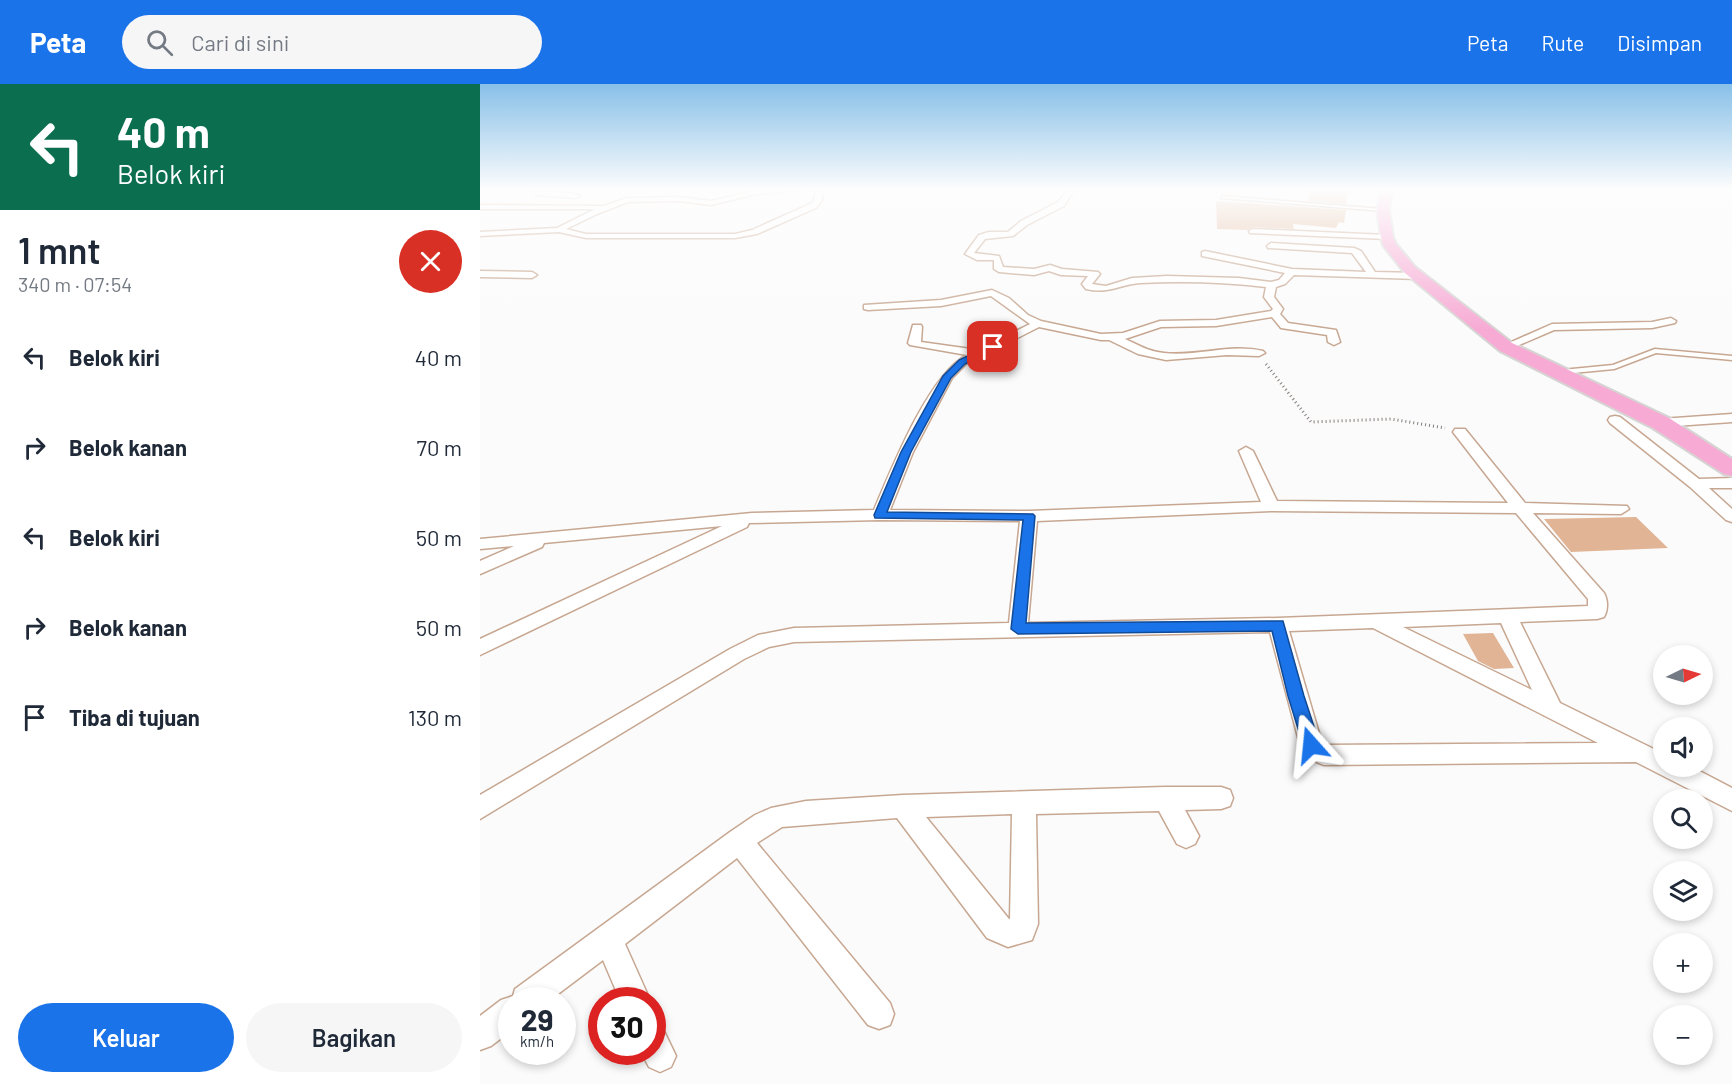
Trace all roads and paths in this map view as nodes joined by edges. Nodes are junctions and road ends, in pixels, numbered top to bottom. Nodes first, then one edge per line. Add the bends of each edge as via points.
1 (983, 237) edge
2 (1380, 237) edge
3 (1387, 237) joint
4 (1272, 246) dead end
5 (1205, 254) dead end
6 (1292, 272) junction
7 (480, 274) edge
8 (532, 275) dead end
9 (1372, 275) junction
10 (1418, 276) junction
11 (1271, 285) junction
12 (868, 307) dead end
13 (1274, 314) junction
14 (1671, 321) dead end
15 (1038, 324) junction
16 (917, 327) dead end
17 (1112, 337) junction
18 (1334, 342) dead end
19 (1506, 347) junction
20 (939, 349) junction
21 (1259, 353) joint
22 (977, 354) junction
23 (1732, 358) edge
24 (962, 362) junction
25 (1559, 373) junction
26 (1732, 418) edge
27 (1615, 420) dead end
28 (1661, 423) junction
29 (1460, 432) joint
30 (1246, 452) dead end
31 (1732, 470) edge
32 (1732, 483) edge
33 (1695, 484) junction
34 (1271, 506) junction
35 (1621, 509) dead end
36 (1522, 510) junction
37 (880, 515) junction
38 (1029, 516) junction
39 (1732, 517) edge
40 (752, 518) junction
41 (550, 537) junction
42 (480, 543) edge
43 (480, 568) edge
44 (1507, 615) junction
45 (1372, 620) junction
46 (1278, 625) junction
47 (1018, 629) junction
48 (480, 648) edge
49 (1552, 709) junction
50 (1638, 752) junction
51 (1653, 760) edge
52 (1687, 777) edge
53 (1165, 798) junction
54 (1221, 798) dead end
55 (1732, 800) edge
56 (1024, 802) junction
57 (903, 806) junction
58 (480, 808) edge
59 (1186, 836) dead end
60 (739, 841) junction
61 (608, 939) junction
62 (543, 987) edge
63 (629, 987) edge
64 (879, 1014) dead end
65 (498, 1022) edge
66 (480, 1035) edge

1 - 11 street via 969,254 996,258 999,269 1034,272 1050,268 1095,274 1087,285 1099,290 1132,281 1167,279
2 - 3 street
3 - 10 main road
4 - 9 street via 1354,251
5 - 6 street
6 - 9 street
6 - 11 street via 1282,282
7 - 8 street
9 - 10 street
10 - 19 main road
11 - 13 street via 1269,297 1278,309
12 - 15 street via 941,303 992,293
13 - 17 street via 1216,323 1160,324
13 - 18 street via 1285,326 1332,332
14 - 19 street via 1644,326 1552,327
15 - 17 street
15 - 22 street
16 - 20 street via 914,343
17 - 21 street via 1142,352 1166,357
19 - 25 main road
20 - 22 street
20 - 24 street via 941,360
21 - 29 path via 1311,422 1390,419
22 - 24 street
23 - 25 lane via 1655,351 1614,367
24 - 37 street via 947,376 933,399
25 - 28 main road
26 - 28 street
27 - 33 street
28 - 31 main road
29 - 36 street
30 - 34 street
32 - 33 street
33 - 39 street
34 - 36 street
34 - 38 street
35 - 36 street
36 - 44 street via 1597,597 1599,610
37 - 38 street
37 - 40 street
38 - 47 street
40 - 41 street
40 - 48 street
41 - 42 street
41 - 43 street
44 - 45 street
44 - 49 street
45 - 46 street
45 - 49 street
46 - 47 street
46 - 50 street via 1311,745 1324,755
47 - 58 street via 794,635 765,640
49 - 50 street
50 - 51 street
52 - 55 street
53 - 54 street
53 - 56 street
53 - 59 street
56 - 57 street
56 - 57 street via 1024,924 1022,930 1008,933 997,928
57 - 60 street via 793,813 764,823
60 - 61 street
60 - 64 street
61 - 62 street
61 - 63 street
65 - 66 street

